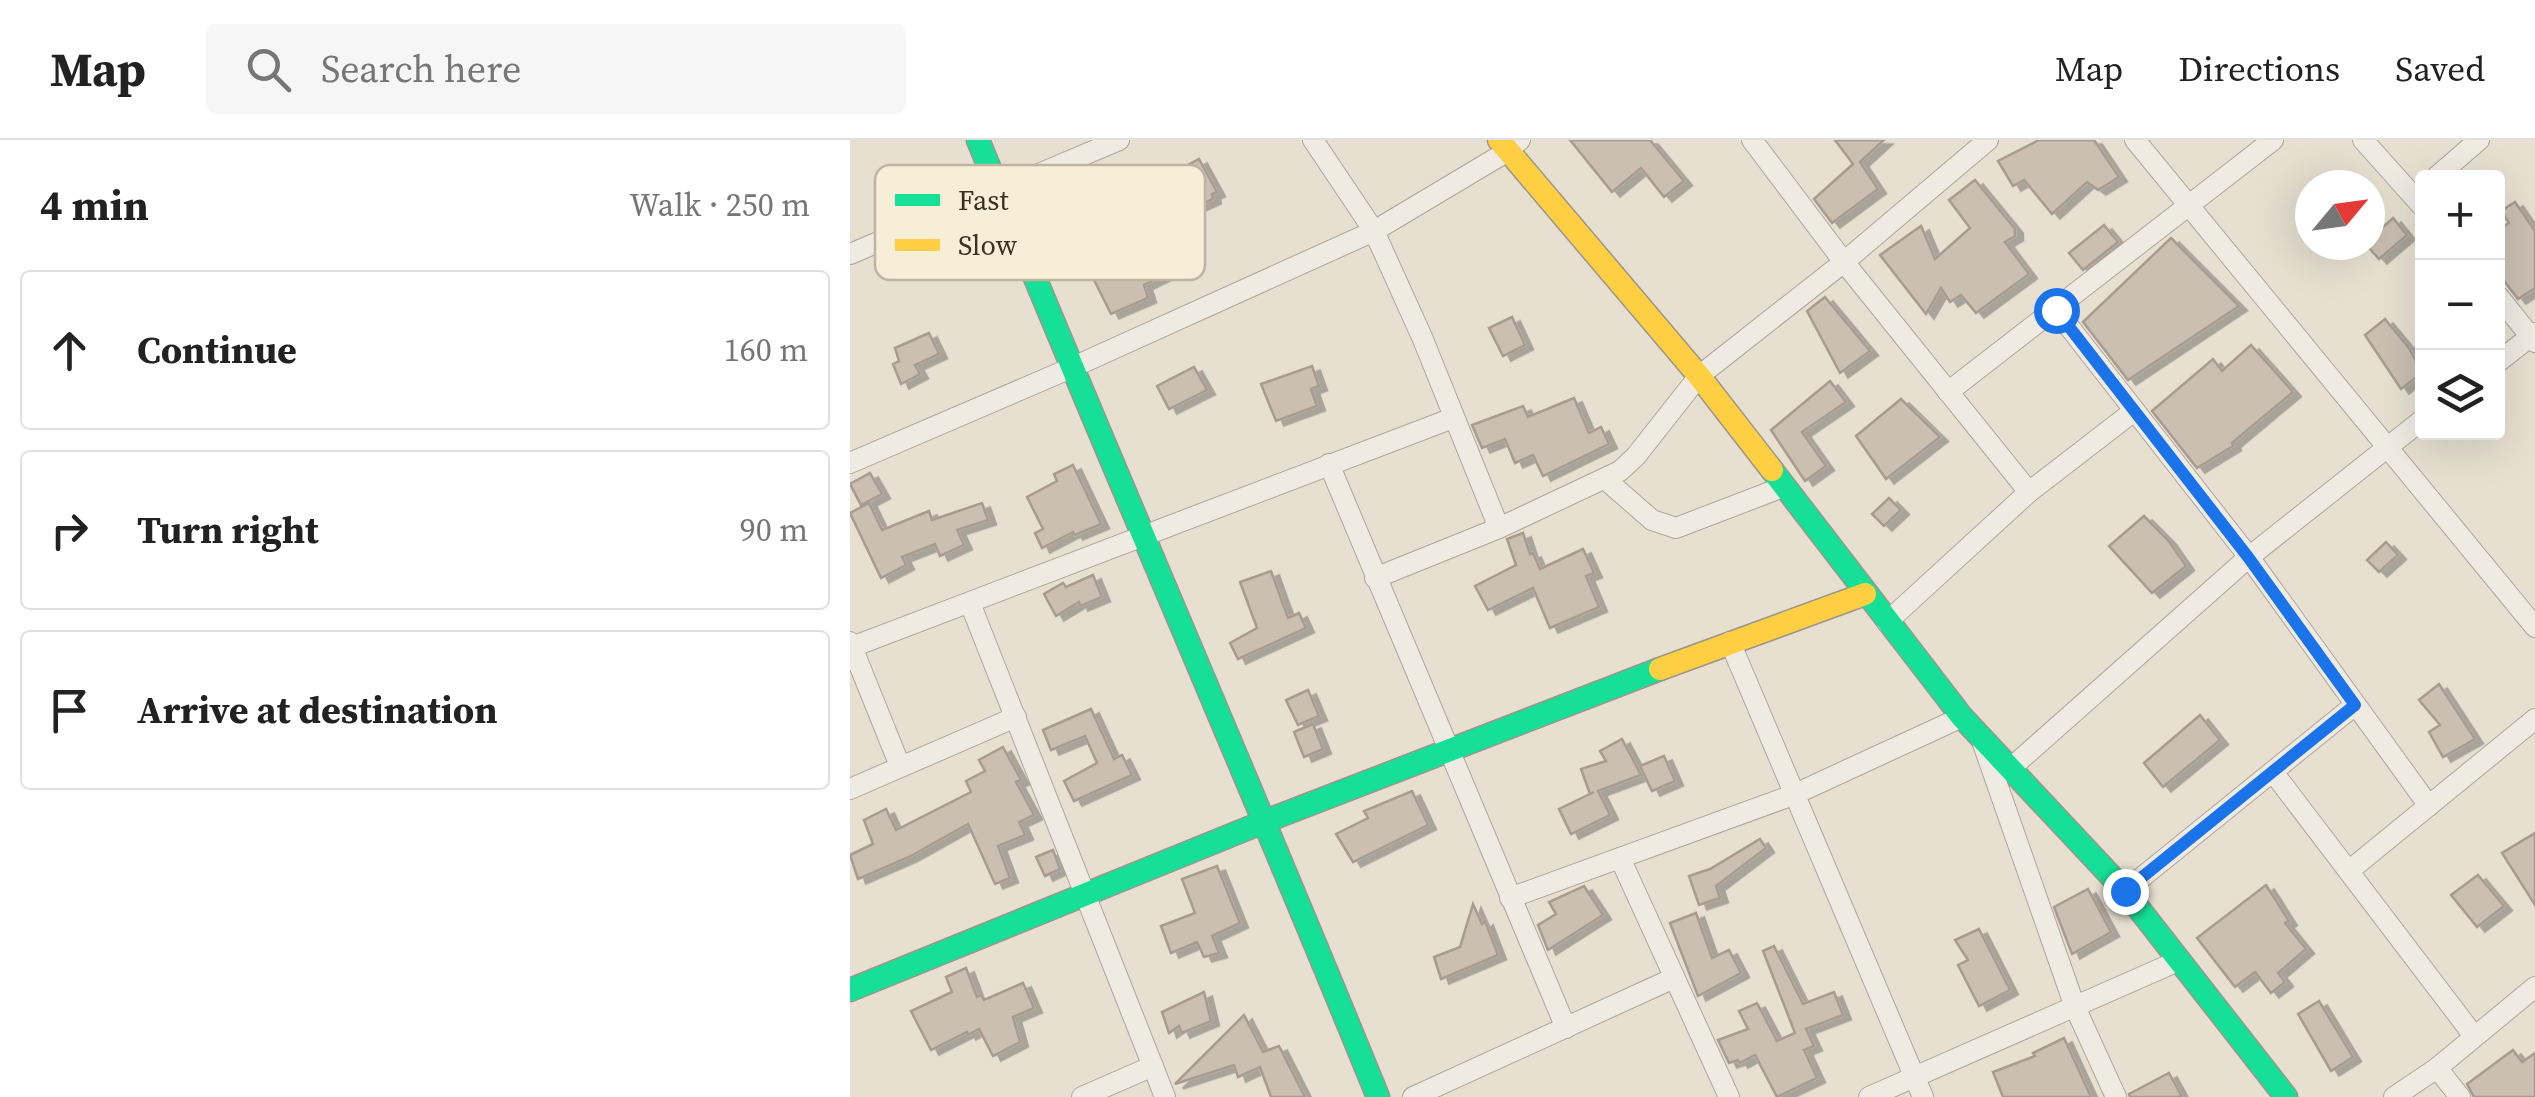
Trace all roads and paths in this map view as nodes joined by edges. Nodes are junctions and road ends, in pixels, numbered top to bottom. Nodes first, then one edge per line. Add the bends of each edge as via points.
1 (978, 140) edge
2 (1119, 140) edge
3 (1313, 140) edge
4 (1752, 140) edge
5 (1988, 140) edge
6 (2136, 140) edge
7 (2273, 140) edge
8 (2363, 140) edge
9 (2479, 140) edge
10 (1509, 144) edge
11 (988, 165) edge
12 (1058, 165) edge
13 (2444, 170) edge
14 (2415, 191) edge
15 (2191, 204) junction
16 (1374, 231) junction
17 (875, 243) edge
18 (850, 254) edge
19 (1844, 262) junction
20 (1035, 280) edge
21 (2505, 304) edge
22 (2056, 310) junction
23 (2534, 337) edge
24 (2505, 357) edge
25 (1071, 368) junction
26 (1699, 376) junction
27 (1948, 392) junction
28 (2134, 411) junction
29 (1453, 418) junction
30 (2415, 425) edge
31 (2388, 446) junction
32 (850, 463) edge
33 (1328, 464) junction
34 (1605, 479) junction
35 (1783, 486) junction
36 (2028, 492) junction
37 (1499, 528) junction
38 (1146, 538) junction
39 (2248, 557) junction
40 (1376, 578) junction
41 (1865, 594) junction
42 (970, 604) junction
43 (1887, 622) junction
44 (2535, 627) edge
45 (1730, 642) junction
46 (851, 644) edge
47 (2355, 705) junction
48 (1016, 717) junction
49 (1962, 717) junction
50 (2535, 719) edge
51 (1980, 734) junction
52 (1448, 753) junction
53 (900, 766) junction
54 (2012, 767) junction
55 (2272, 772) junction
56 (850, 789) edge
57 (1793, 794) junction
58 (2429, 806) junction
59 (1266, 821) junction
60 (1620, 858) junction
61 (2350, 870) junction
62 (2125, 891) junction
63 (1086, 892) junction
64 (1510, 898) junction
65 (2178, 960) junction
66 (1674, 978) junction
67 (2535, 987) edge
68 (850, 990) edge
69 (2075, 1007) junction
70 (1566, 1028) junction
71 (2474, 1036) junction
72 (1153, 1066) junction
73 (2437, 1068) junction
74 (1919, 1087) edge
75 (1082, 1097) edge
76 (1165, 1097) edge
77 (1378, 1097) edge
78 (1412, 1097) edge
79 (1729, 1097) edge
80 (1869, 1097) edge
81 (2116, 1097) edge
82 (2286, 1097) edge
83 (2394, 1097) edge
84 (2460, 1097) edge

1 - 11 street
2 - 12 street
3 - 16 street
4 - 19 street
5 - 19 street
6 - 15 street
7 - 15 street
8 - 14 street
9 - 13 street
10 - 16 street
10 - 26 street
15 - 22 street
15 - 31 street
16 - 25 street
16 - 29 street
17 - 18 street
19 - 26 street
19 - 27 street
20 - 25 street
21 - 23 street
22 - 27 street
22 - 28 street
23 - 24 street
25 - 32 street
25 - 38 street
26 - 34 street via 1636,456
26 - 35 street
27 - 36 street
28 - 36 street
28 - 39 street
29 - 33 street
29 - 37 street
30 - 31 street
31 - 39 street
31 - 44 street
33 - 38 street
33 - 40 street
34 - 35 street via 1652,520 1676,528
34 - 37 street
35 - 41 street
36 - 43 street
37 - 40 street
38 - 42 street
38 - 59 street
39 - 47 street
39 - 54 street
40 - 52 street
41 - 43 street
41 - 45 street
42 - 46 street
42 - 48 street
43 - 49 street
45 - 52 street
45 - 57 street
46 - 53 street
47 - 55 street
47 - 58 street
48 - 53 street
48 - 63 street
49 - 51 street
49 - 57 street
50 - 58 street
51 - 54 street
51 - 69 street
52 - 59 street
52 - 64 street
53 - 56 street
54 - 62 street
55 - 61 street
55 - 62 street
57 - 60 street
57 - 74 street
58 - 61 street
59 - 63 street
59 - 77 street
60 - 64 street
60 - 66 street
61 - 71 street
62 - 65 street
63 - 68 street
63 - 72 street
64 - 70 street
65 - 69 street
65 - 82 street
66 - 70 street
66 - 79 street
67 - 71 street
69 - 74 street
69 - 81 street
70 - 78 street
71 - 73 street
72 - 75 street
72 - 76 street
73 - 83 street
73 - 84 street
74 - 80 street

